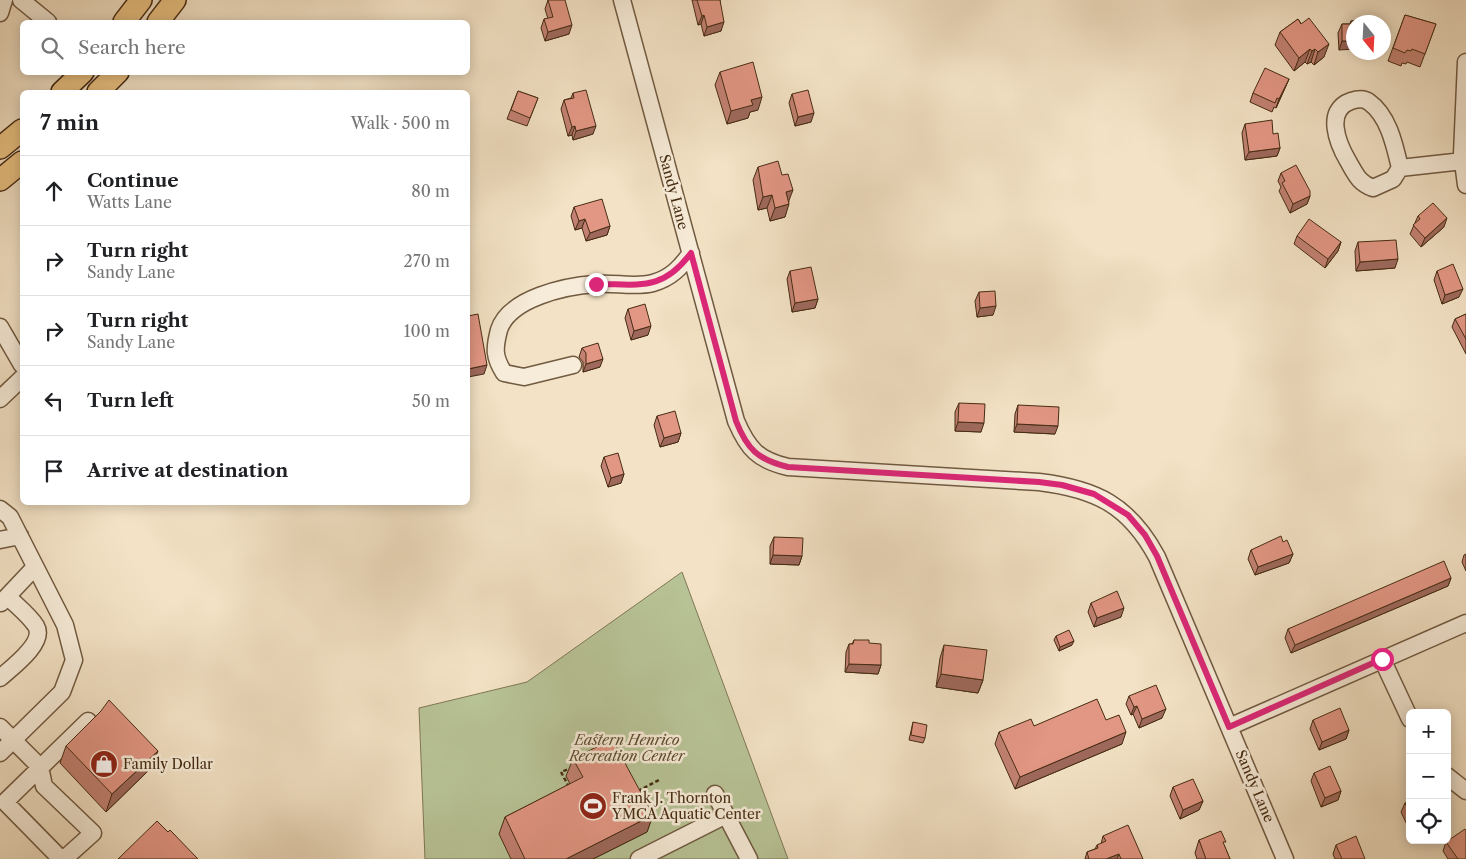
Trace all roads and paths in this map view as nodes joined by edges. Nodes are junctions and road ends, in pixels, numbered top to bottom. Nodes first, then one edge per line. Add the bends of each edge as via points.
1 (4, 0) edge
2 (21, 0) edge
3 (141, 0) edge
4 (176, 0) edge
5 (622, 0) edge
6 (0, 13) edge
7 (46, 20) edge
8 (126, 20) edge
9 (160, 20) edge
10 (1466, 62) edge
11 (79, 75) edge
12 (64, 90) edge
13 (20, 132) edge
14 (0, 148) edge
15 (1463, 161) junction
16 (20, 164) edge
17 (1400, 168) junction
18 (0, 180) edge
19 (1466, 185) edge
20 (691, 253) junction
21 (0, 327) edge
22 (20, 362) edge
23 (573, 365) dead end
24 (20, 380) edge
25 (0, 400) edge
26 (0, 509) edge
27 (20, 536) junction
28 (0, 540) edge
29 (35, 567) junction
30 (4, 601) edge
31 (1466, 623) edge
32 (1382, 659) junction
33 (0, 678) edge
34 (1406, 710) edge
35 (88, 721) edge
36 (0, 727) edge
37 (1229, 727) junction
38 (13, 740) junction
39 (0, 753) edge
40 (579, 764) edge
41 (40, 767) junction
42 (1451, 779) edge
43 (659, 780) dead end
44 (570, 788) edge
45 (638, 791) edge
46 (1466, 791) edge
47 (715, 794) dead end
48 (726, 814) junction
49 (63, 859) edge
50 (639, 859) edge
51 (748, 859) edge
52 (1285, 859) edge

1 - 6 street
2 - 7 street
3 - 8 main road
4 - 9 main road
5 - 20 street, Sandy Lane
10 - 15 street
11 - 12 main road
13 - 14 main road
15 - 17 street
15 - 19 street
16 - 18 main road
17 - 17 street via 1383,185 1373,188 1360,183 1343,152 1334,124 1338,110 1348,102 1360,99 1369,102 1387,126
20 - 23 street via 679,270 652,283 596,284 546,294 511,312 500,326 495,344 496,361 504,374 524,377
20 - 37 street, Sandy Lane via 736,421 743,439 760,457 788,467 1054,484 1086,491 1116,506 1137,525 1157,556
21 - 22 street
24 - 25 street
26 - 27 street via 10,517
27 - 28 street
27 - 29 street
29 - 30 street
29 - 38 street via 64,625 74,660 62,692
30 - 33 street via 37,628 38,638
31 - 32 street
32 - 34 street
32 - 37 street
35 - 41 street
36 - 38 street
37 - 52 street, Sandy Lane
38 - 39 street
38 - 41 street
40 - 44 path via 561,772
41 - 49 street via 44,786 93,833
41 - 49 street via 5,802
42 - 46 street
43 - 45 path
47 - 48 street
48 - 50 street
48 - 51 street

